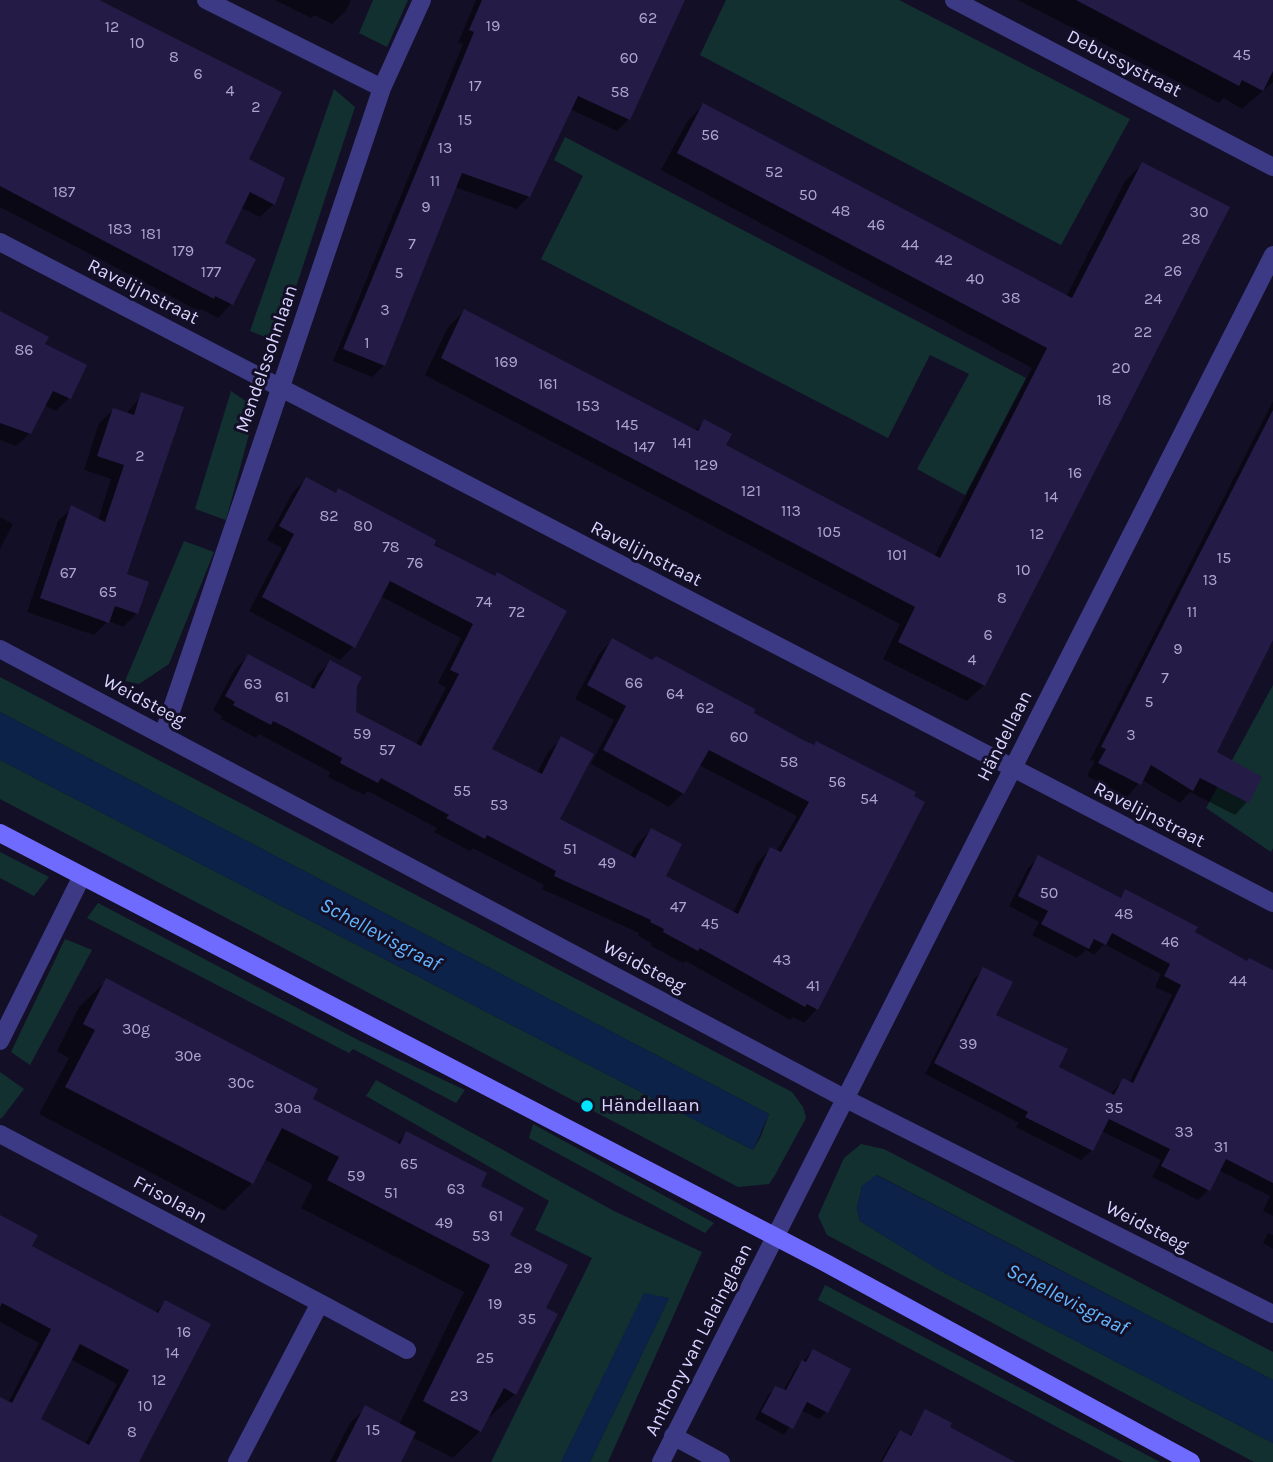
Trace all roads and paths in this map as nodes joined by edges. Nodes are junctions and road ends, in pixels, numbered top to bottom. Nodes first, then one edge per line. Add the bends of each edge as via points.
1 (205, 0) edge
2 (422, 0) edge
3 (954, 0) edge
4 (382, 88) junction
5 (1273, 167) edge
6 (0, 242) edge
7 (1273, 255) edge
8 (280, 387) junction
9 (0, 649) edge
10 (163, 735) junction
11 (1013, 767) junction
12 (0, 833) edge
13 (82, 876) junction
14 (1273, 903) edge
15 (0, 1041) edge
16 (844, 1098) junction
17 (0, 1134) edge
18 (775, 1236) junction
19 (320, 1303) junction
20 (1273, 1314) edge
21 (407, 1350) dead end
22 (673, 1436) junction
23 (236, 1462) edge
24 (661, 1462) edge
25 (721, 1462) edge
26 (1191, 1462) edge

1 - 4 street
2 - 4 street, Mendelssohnlaan
3 - 5 street, Debussystraat
4 - 8 street, Mendelssohnlaan
6 - 8 street, Ravelijnstraat
7 - 11 street, Händellaan
8 - 10 street, Mendelssohnlaan
8 - 11 street, Ravelijnstraat
9 - 10 street, Weidsteeg
10 - 16 street, Weidsteeg
11 - 14 street, Ravelijnstraat
11 - 16 street, Händellaan
12 - 13 street
13 - 15 street
13 - 18 street
16 - 18 street, Händellaan
16 - 20 street, Weidsteeg
17 - 19 street, Frisolaan
18 - 22 street, Anthony van Lalainglaan
18 - 26 street
19 - 21 street, Frisolaan
19 - 23 street
22 - 24 street, Anthony van Lalainglaan
22 - 25 street

